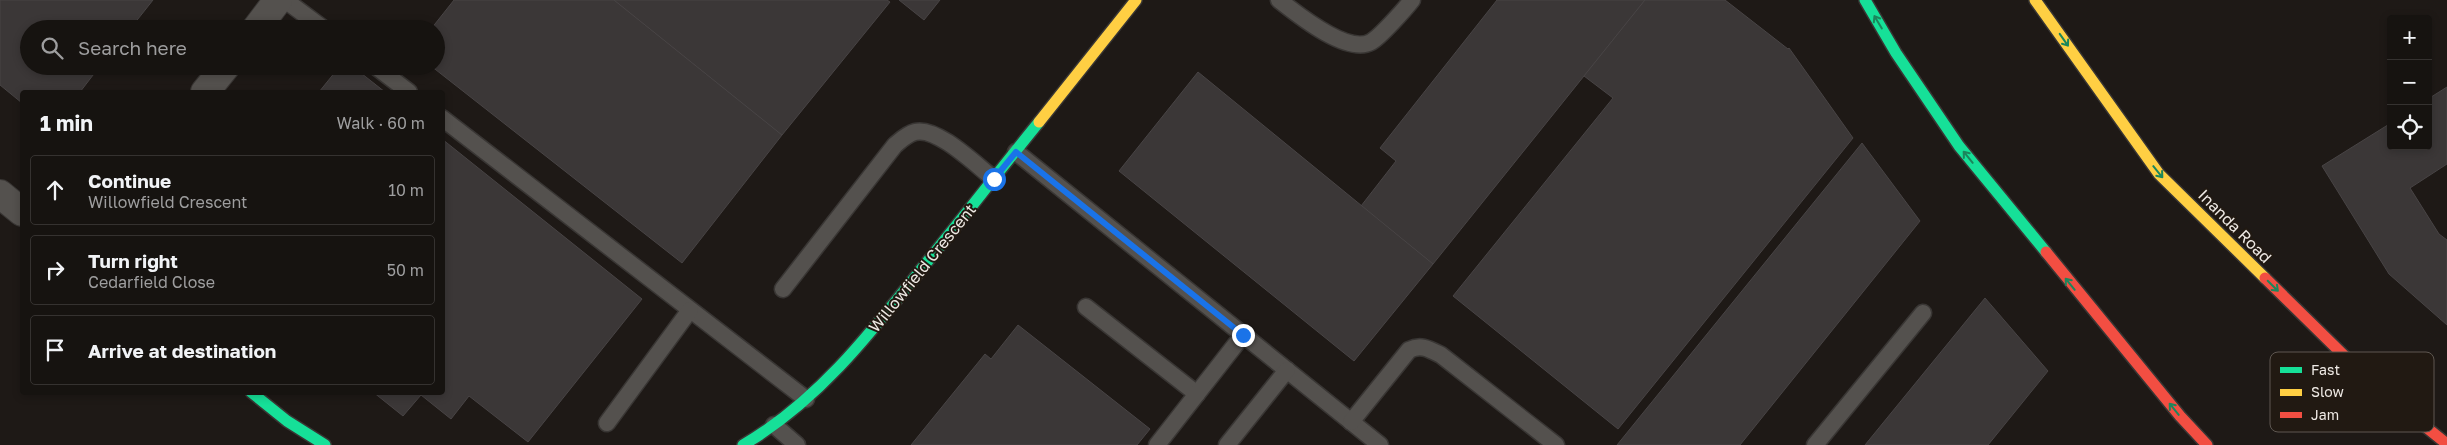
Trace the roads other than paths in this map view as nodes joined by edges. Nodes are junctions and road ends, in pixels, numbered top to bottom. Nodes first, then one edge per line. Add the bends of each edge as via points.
1 (278, 0) edge
2 (284, 0) edge
3 (1136, 0) edge
4 (1279, 0) edge
5 (1412, 0) edge
6 (1864, 0) edge
7 (2035, 0) edge
8 (263, 20) edge
9 (312, 20) edge
10 (219, 75) edge
11 (387, 75) edge
12 (207, 90) edge
13 (406, 90) edge
14 (445, 120) edge
15 (1016, 152) junction
16 (994, 179) junction
17 (0, 194) edge
18 (20, 210) edge
19 (783, 289) dead end
20 (1086, 306) dead end
21 (690, 310) junction
22 (1923, 313) dead end
23 (1243, 335) junction
24 (2340, 352) edge
25 (1287, 370) junction
26 (1197, 394) junction
27 (255, 395) edge
28 (806, 399) junction
29 (1351, 422) junction
30 (607, 423) dead end
31 (774, 425) junction
32 (2432, 432) edge
33 (2447, 444) edge
34 (325, 445) edge
35 (744, 445) edge
36 (797, 445) edge
37 (1157, 445) edge
38 (1227, 445) edge
39 (1380, 445) edge
40 (1556, 445) edge
41 (1815, 445) edge
42 (2207, 445) edge

1 - 8 street
2 - 9 lane
3 - 15 main road, Willowfield Crescent
4 - 5 lane via 1314,26 1357,44 1371,42
42 -> 6 main road via 1959,146
7 -> 24 main road, Inanda Road via 2159,174
10 - 12 street
11 - 13 lane
14 - 21 lane
15 - 16 main road, Willowfield Crescent
15 - 23 lane
16 - 19 lane via 934,135 916,131 906,136 895,145
16 - 28 main road, Willowfield Crescent via 874,329 828,380
17 - 18 street
20 - 26 lane
21 - 28 lane
21 - 30 lane
22 - 41 lane
23 - 25 lane
23 - 26 lane
25 - 29 lane
25 - 38 lane
26 - 37 lane
27 - 34 main road
28 - 31 main road, Willowfield Crescent
29 - 39 lane
29 - 40 lane via 1409,350 1426,347
31 - 35 main road, Willowfield Crescent
31 - 36 lane
32 -> 33 main road, Inanda Road

